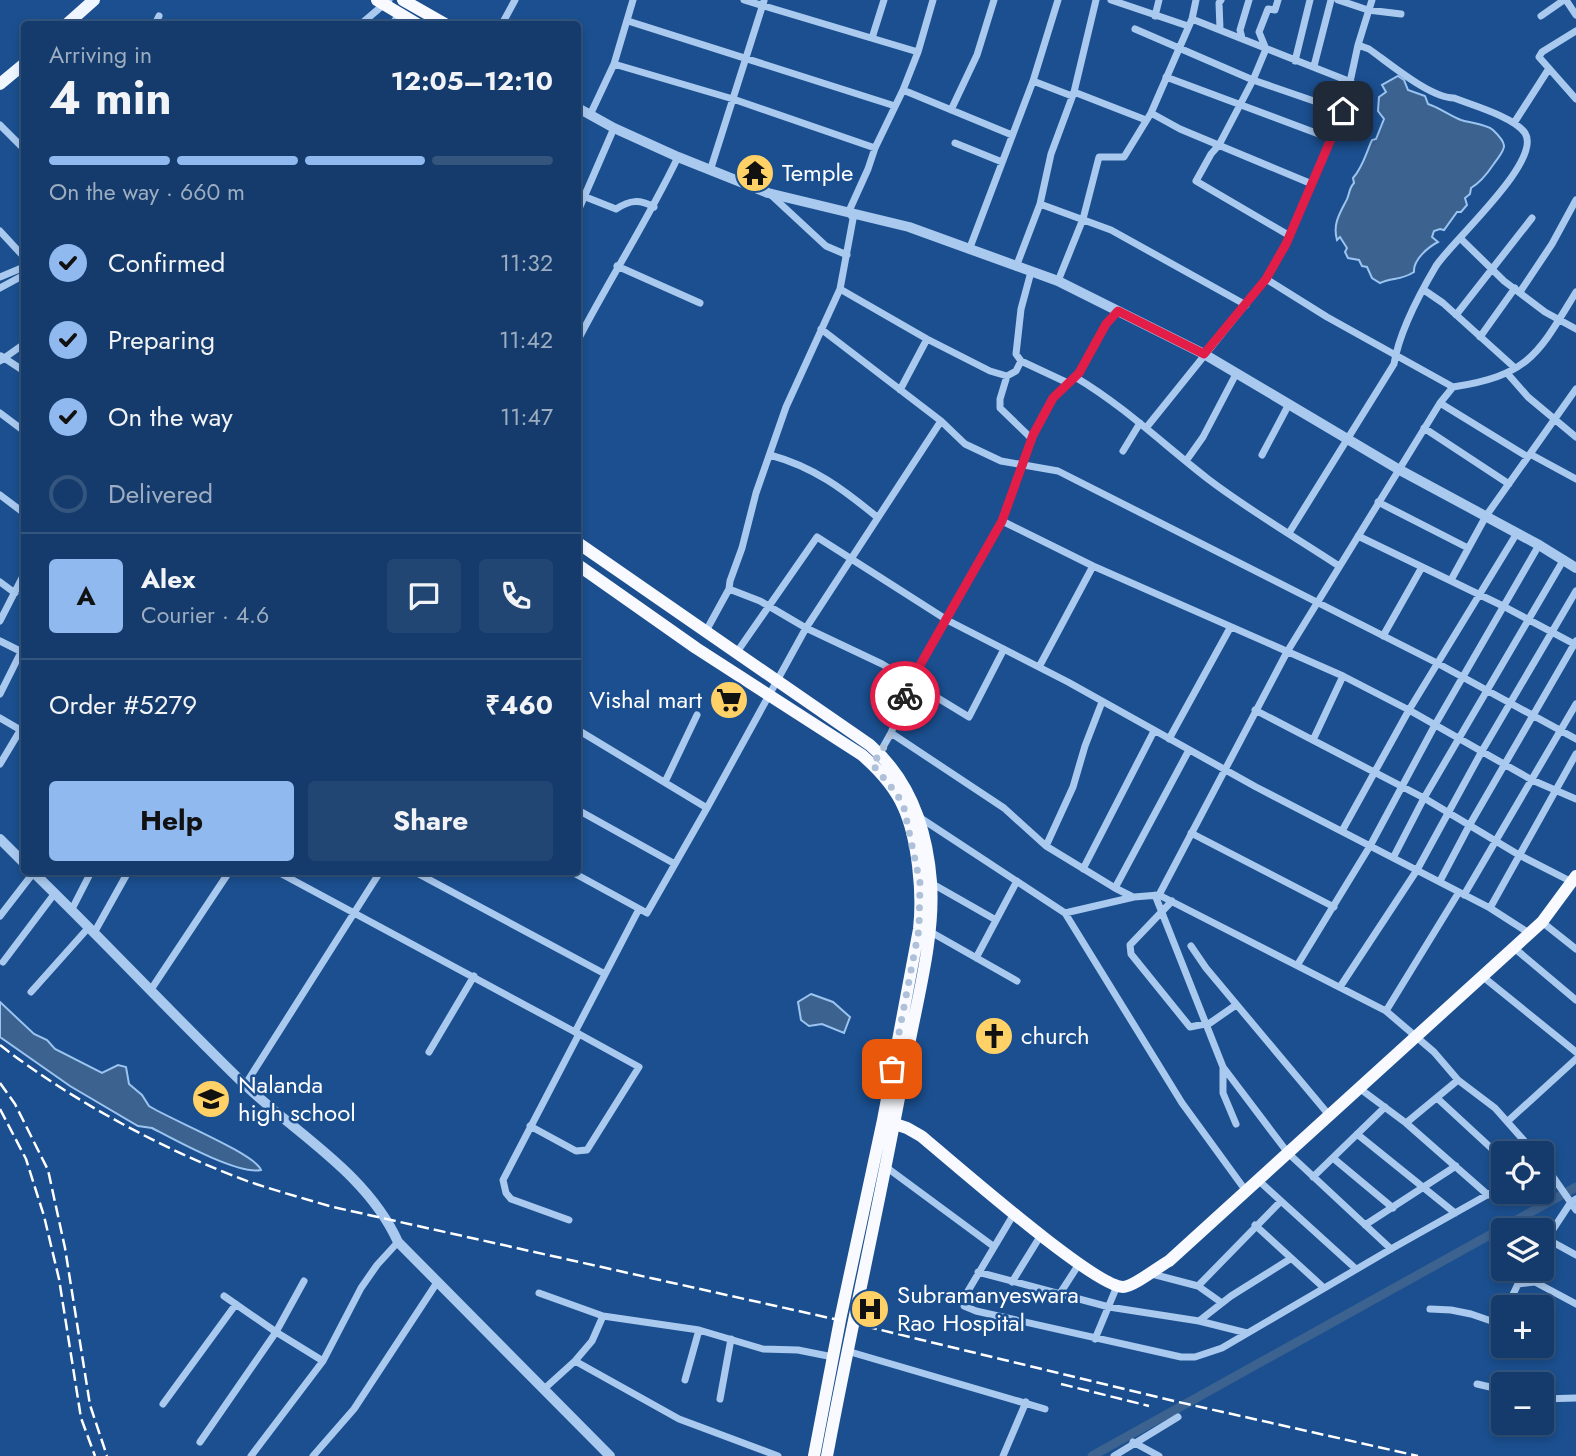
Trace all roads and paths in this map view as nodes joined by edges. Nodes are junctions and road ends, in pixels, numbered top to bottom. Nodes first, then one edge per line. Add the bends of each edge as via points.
1 (94, 0) edge
2 (403, 0) edge
3 (514, 0) edge
4 (633, 0) edge
5 (744, 0) edge
6 (884, 0) edge
7 (933, 0) edge
8 (993, 0) edge
9 (1058, 0) edge
10 (1096, 0) edge
11 (1111, 0) edge
12 (1159, 0) edge
13 (1196, 0) edge
14 (1222, 0) edge
15 (1249, 0) edge
16 (1278, 0) edge
17 (1310, 0) edge
18 (1331, 0) edge
19 (1338, 0) edge
20 (1372, 0) edge
21 (1565, 0) edge
22 (384, 1) edge
23 (764, 2) edge
24 (1368, 10) junction
25 (1401, 14) dead end
26 (1576, 15) edge
27 (159, 16) dead end
28 (1155, 16) junction
29 (1541, 16) dead end
30 (396, 19) edge
31 (70, 21) edge
32 (156, 21) edge
33 (364, 21) edge
34 (440, 21) edge
35 (504, 21) edge
36 (628, 21) junction
37 (1190, 23) junction
38 (1135, 29) dead end
39 (1220, 29) junction
40 (1576, 31) edge
41 (872, 38) junction
42 (1242, 38) junction
43 (1358, 45) junction
44 (1179, 47) junction
45 (1266, 49) junction
46 (918, 52) junction
47 (748, 59) junction
48 (1295, 61) junction
49 (614, 64) junction
50 (21, 66) edge
51 (1314, 66) junction
52 (1549, 70) junction
53 (1166, 77) junction
54 (1253, 80) junction
55 (1032, 81) junction
56 (1351, 82) junction
57 (0, 84) edge
58 (903, 90) junction
59 (1073, 94) junction
60 (733, 99) junction
61 (1576, 99) edge
62 (895, 106) junction
63 (1239, 106) junction
64 (581, 110) edge
65 (951, 110) junction
66 (1343, 111) junction
67 (590, 115) junction
68 (1148, 116) junction
69 (1514, 123) junction
70 (0, 125) edge
71 (614, 128) junction
72 (1012, 135) junction
73 (1332, 139) junction
74 (955, 143) dead end
75 (1219, 145) junction
76 (21, 146) edge
77 (875, 148) junction
78 (678, 157) junction
79 (1002, 162) junction
80 (710, 171) junction
81 (1312, 184) junction
82 (768, 193) junction
83 (581, 195) edge
84 (1576, 200) edge
85 (1041, 204) junction
86 (654, 207) junction
87 (849, 211) junction
88 (1532, 218) dead end
89 (1083, 219) junction
90 (0, 231) edge
91 (1290, 236) junction
92 (1460, 238) junction
93 (969, 250) junction
94 (21, 254) edge
95 (846, 255) junction
96 (617, 266) junction
97 (1016, 267) junction
98 (21, 268) edge
99 (1491, 269) junction
100 (1031, 272) junction
101 (0, 277) edge
102 (21, 277) edge
103 (1266, 279) junction
104 (1058, 281) junction
105 (0, 288) edge
106 (840, 289) junction
107 (1424, 290) junction
108 (1518, 290) junction
109 (1576, 292) edge
110 (700, 303) dead end
111 (1246, 305) junction
112 (1118, 311) junction
113 (1456, 315) junction
114 (1559, 320) junction
115 (821, 329) junction
116 (1576, 329) edge
117 (581, 334) edge
118 (1480, 337) junction
119 (927, 339) junction
120 (21, 346) edge
121 (1396, 353) junction
122 (1204, 354) junction
123 (1, 358) edge
124 (1021, 361) junction
125 (21, 368) edge
126 (1515, 368) junction
127 (1507, 373) junction
128 (1236, 374) junction
129 (1007, 376) junction
130 (1075, 377) junction
131 (1068, 383) junction
132 (1453, 387) junction
133 (1576, 389) edge
134 (900, 390) junction
135 (1440, 403) junction
136 (1289, 404) junction
137 (0, 413) edge
138 (1554, 419) junction
139 (941, 422) junction
140 (1143, 426) junction
141 (21, 428) edge
142 (1424, 428) junction
143 (1576, 436) edge
144 (1346, 438) junction
145 (1032, 439) junction
146 (1123, 451) dead end
147 (770, 455) junction
148 (1262, 455) dead end
149 (1529, 455) junction
150 (1186, 461) junction
151 (1021, 466) junction
152 (1398, 469) junction
153 (1576, 479) edge
154 (1509, 484) junction
155 (0, 495) edge
156 (1378, 502) junction
157 (21, 511) edge
158 (1486, 516) junction
159 (877, 517) junction
160 (1002, 521) junction
161 (1289, 533) junction
162 (1517, 533) junction
163 (1358, 536) junction
164 (1539, 545) junction
165 (582, 547) edge
166 (1468, 548) junction
167 (852, 559) junction
168 (1564, 559) junction
169 (1093, 566) junction
170 (1339, 566) junction
171 (581, 567) edge
172 (1422, 567) junction
173 (1576, 568) edge
174 (1451, 580) junction
175 (0, 582) edge
176 (21, 585) edge
177 (729, 589) junction
178 (1576, 591) edge
179 (15, 593) junction
180 (1481, 595) junction
181 (1316, 602) junction
182 (1503, 606) junction
183 (769, 607) junction
184 (1528, 619) junction
185 (947, 620) junction
186 (0, 621) edge
187 (806, 628) junction
188 (1230, 628) junction
189 (706, 631) junction
190 (1551, 631) junction
191 (1382, 636) junction
192 (0, 641) edge
193 (1576, 643) edge
194 (21, 649) edge
195 (1004, 649) junction
196 (737, 652) junction
197 (1287, 652) junction
198 (21, 656) edge
199 (1437, 663) junction
200 (1039, 667) junction
201 (1343, 676) junction
202 (1464, 678) junction
203 (777, 679) junction
204 (911, 681) junction
205 (1488, 691) junction
206 (0, 694) edge
207 (768, 694) junction
208 (1102, 702) junction
209 (1510, 702) junction
210 (1576, 704) edge
211 (1255, 710) junction
212 (1409, 710) junction
213 (697, 715) dead end
214 (1533, 715) junction
215 (0, 718) edge
216 (1435, 725) junction
217 (21, 728) edge
218 (1562, 730) junction
219 (1154, 731) junction
220 (21, 732) edge
221 (581, 732) edge
222 (891, 733) junction
223 (1576, 738) edge
224 (1169, 739) junction
225 (1459, 739) junction
226 (1313, 740) junction
227 (1189, 750) junction
228 (1482, 751) junction
229 (1576, 754) edge
230 (876, 759) junction
231 (0, 764) edge
232 (1504, 764) junction
233 (1224, 769) junction
234 (1375, 773) junction
235 (1532, 780) junction
236 (665, 782) junction
237 (1401, 786) junction
238 (1554, 790) junction
239 (1424, 798) junction
240 (1576, 799) edge
241 (707, 808) junction
242 (581, 812) edge
243 (1448, 812) junction
244 (919, 817) junction
245 (1469, 826) junction
246 (1342, 831) junction
247 (1191, 833) junction
248 (0, 840) edge
249 (1495, 841) junction
250 (1046, 846) junction
251 (1370, 846) junction
252 (1519, 855) junction
253 (1393, 858) junction
254 (21, 859) edge
255 (675, 863) junction
256 (1083, 869) junction
257 (1417, 870) junction
258 (31, 875) edge
259 (36, 875) edge
260 (89, 875) edge
261 (126, 875) edge
262 (227, 875) edge
263 (284, 875) edge
264 (378, 875) edge
265 (421, 875) edge
266 (577, 875) edge
267 (1574, 879) edge
268 (1017, 881) junction
269 (1440, 881) junction
270 (931, 883) junction
271 (1115, 888) junction
272 (55, 893) junction
273 (1462, 893) junction
274 (1157, 895) junction
275 (1134, 897) junction
276 (1172, 901) junction
277 (1334, 907) junction
278 (1490, 908) junction
279 (72, 909) junction
280 (639, 909) junction
281 (354, 911) junction
282 (1162, 912) junction
283 (1065, 913) junction
284 (0, 916) edge
285 (996, 920) junction
286 (1542, 922) junction
287 (92, 930) junction
288 (929, 931) junction
289 (1529, 933) junction
290 (1191, 946) dead end
291 (1513, 947) junction
292 (1576, 948) edge
293 (976, 958) junction
294 (4, 962) dead end
295 (1298, 964) junction
296 (605, 974) junction
297 (474, 976) junction
298 (1482, 976) junction
299 (1017, 981) dead end
300 (1340, 987) junction
301 (150, 990) junction
302 (31, 992) dead end
303 (1576, 1000) edge
304 (1236, 1005) junction
305 (1386, 1011) junction
306 (1205, 1023) junction
307 (577, 1033) junction
308 (1416, 1037) junction
309 (429, 1052) dead end
310 (1576, 1052) edge
311 (1576, 1059) edge
312 (1223, 1067) junction
313 (1458, 1080) junction
314 (245, 1085) junction
315 (1359, 1088) junction
316 (1437, 1098) junction
317 (1385, 1107) junction
318 (1329, 1115) junction
319 (889, 1121) junction
320 (1508, 1121) junction
321 (1236, 1124) dead end
322 (1406, 1124) junction
323 (530, 1126) junction
324 (1357, 1134) junction
325 (1525, 1141) edge
326 (1491, 1148) edge
327 (1288, 1153) junction
328 (1333, 1158) junction
329 (1456, 1166) junction
330 (886, 1167) junction
331 (1554, 1176) edge
332 (1313, 1177) junction
333 (1258, 1180) junction
334 (1425, 1188) junction
335 (1246, 1191) junction
336 (1491, 1193) edge
337 (1488, 1195) junction
338 (1572, 1199) edge
339 (1281, 1201) junction
340 (1393, 1208) junction
341 (1576, 1210) edge
342 (1014, 1212) junction
343 (1455, 1213) junction
344 (569, 1220) dead end
345 (1255, 1225) junction
346 (1365, 1225) junction
347 (1554, 1227) edge
348 (1042, 1234) junction
349 (398, 1242) junction
350 (993, 1246) junction
351 (1554, 1246) edge
352 (1391, 1249) junction
353 (1576, 1255) edge
354 (1290, 1259) junction
355 (1079, 1264) junction
356 (1356, 1269) junction
357 (978, 1272) junction
358 (1148, 1273) junction
359 (438, 1280) junction
360 (304, 1281) dead end
361 (1012, 1282) junction
362 (1535, 1282) joint
363 (1117, 1286) junction
364 (1198, 1286) junction
365 (1324, 1288) junction
366 (539, 1293) dead end
367 (1059, 1295) junction
368 (1513, 1295) edge
369 (224, 1296) dead end
370 (1222, 1303) junction
371 (236, 1304) junction
372 (1576, 1304) edge
373 (1109, 1307) junction
374 (1430, 1309) dead end
375 (603, 1316) junction
376 (1199, 1321) junction
377 (1491, 1321) edge
378 (699, 1330) junction
379 (276, 1332) junction
380 (1247, 1333) junction
381 (731, 1339) junction
382 (1095, 1339) junction
383 (847, 1351) junction
384 (833, 1357) junction
385 (323, 1361) junction
386 (575, 1361) junction
387 (685, 1380) dead end
388 (1477, 1384) dead end
389 (1491, 1387) edge
390 (544, 1389) junction
391 (1576, 1398) edge
392 (720, 1399) dead end
393 (1554, 1399) edge
394 (1026, 1402) junction
395 (163, 1404) dead end
396 (1045, 1409) dead end
397 (1178, 1417) dead end
398 (200, 1442) dead end
399 (1133, 1442) junction
400 (251, 1456) edge
401 (313, 1456) edge
402 (610, 1456) edge
403 (778, 1456) edge
404 (814, 1456) edge
405 (827, 1456) edge
406 (1003, 1456) edge
407 (1114, 1456) edge
408 (1159, 1456) edge

1 - 31 main road
2 - 34 highway
3 - 35 street
4 - 36 street
5 - 23 street
6 - 41 street
7 - 46 street
8 - 65 street via 977,55
9 - 55 street
10 - 59 street
11 - 28 street
12 - 28 street
13 - 37 street
14 - 39 street
15 - 42 street
16 - 45 street via 1275,10 1268,9 1259,32
17 - 48 street
18 - 51 street
19 - 24 street
20 - 24 street
21 - 26 street
21 - 29 street
22 - 30 highway
22 - 33 street
23 - 41 street
23 - 47 street
24 - 25 street
24 - 43 street
27 - 32 street
28 - 37 street
36 - 47 street
36 - 49 street
37 - 39 street
37 - 44 street
38 - 44 street
39 - 42 street
40 - 52 street via 1540,55
41 - 46 street
42 - 45 street
43 - 56 street
43 - 69 street via 1432,91
44 - 53 street
44 - 54 street
45 - 48 street
45 - 54 street
46 - 58 street
47 - 60 street
47 - 62 street
48 - 51 street
49 - 60 street
49 - 67 street
50 - 57 main road
51 - 56 street
52 - 61 street
52 - 69 street
53 - 63 street
53 - 68 street
54 - 63 street
54 - 66 street
55 - 59 street
55 - 72 street
56 - 66 street
58 - 62 street
58 - 65 street
59 - 68 street
59 - 85 street via 1051,155
60 - 77 street
60 - 80 street
62 - 77 street
63 - 73 street
63 - 75 street
64 - 67 street
65 - 72 street
66 - 73 street
67 - 71 street
68 - 75 street
68 - 89 street via 1124,157 1099,157
69 - 92 street via 1525,134 1525,157
70 - 76 street
71 - 78 street
71 - 83 street
72 - 79 street
73 - 81 street
74 - 79 street
75 - 81 street
75 - 91 street via 1196,181
77 - 87 street
78 - 80 street
78 - 86 street
79 - 93 street
80 - 82 street
81 - 91 street
82 - 87 street
82 - 95 street via 826,246
83 - 86 street via 616,209 632,201
84 - 108 street via 1552,244
85 - 89 street
85 - 97 street
86 - 96 street
87 - 93 street
87 - 95 street via 853,219
88 - 99 street
89 - 104 street
89 - 111 street
90 - 94 street
91 - 103 street
92 - 99 street
92 - 107 street
93 - 97 street
95 - 106 street
96 - 110 street
96 - 117 street
97 - 100 street
98 - 101 street
99 - 108 street
99 - 113 street
100 - 104 street
100 - 124 street via 1017,335 1016,354
102 - 105 street
103 - 111 street
103 - 121 street
104 - 112 street
106 - 115 street
106 - 119 street
107 - 113 street
107 - 121 street
108 - 114 street
108 - 118 street
109 - 114 street
111 - 122 street
112 - 122 street
112 - 130 street
113 - 118 street
114 - 116 street
114 - 126 street via 1543,345
115 - 134 street
115 - 147 street
118 - 126 street
119 - 129 street
119 - 134 street
120 - 123 street
121 - 132 street
121 - 144 street via 1394,364
122 - 128 street
122 - 140 street
123 - 125 street
124 - 129 street
124 - 131 street
126 - 127 street
127 - 132 street
127 - 138 street
128 - 136 street
128 - 150 street
129 - 145 street via 1000,408
130 - 131 street
130 - 140 street
131 - 145 street via 1053,398
132 - 135 street
133 - 138 street
134 - 139 street
135 - 142 street
135 - 149 street
136 - 144 street
136 - 148 street
137 - 141 street
138 - 143 street
138 - 149 street
139 - 151 street via 965,444
139 - 159 street
140 - 146 street
140 - 150 street
142 - 152 street
142 - 154 street
144 - 152 street
144 - 161 street
145 - 151 street
147 - 159 street via 838,485
147 - 177 street
149 - 153 street
149 - 154 street
150 - 161 street
151 - 160 street
151 - 181 street via 1058,471
152 - 156 street
152 - 158 street
154 - 158 street
155 - 157 street
156 - 163 street
156 - 166 street
158 - 162 street
158 - 166 street
159 - 167 street
160 - 169 street
160 - 185 street
161 - 170 street
162 - 164 street
162 - 180 street
163 - 170 street
163 - 172 street
164 - 168 street
164 - 182 street
165 - 189 highway
166 - 174 street
167 - 183 street via 817,537
167 - 185 street
167 - 187 street
168 - 173 street
168 - 184 street
169 - 188 street
169 - 200 street
170 - 181 street
171 - 207 highway
172 - 174 street
172 - 191 street
174 - 180 street
175 - 179 street
176 - 179 street
177 - 183 street
177 - 189 street
178 - 190 street
179 - 186 street
180 - 182 street
180 - 199 street
181 - 191 street
181 - 197 street
182 - 184 street
182 - 202 street
183 - 187 street
183 - 196 street
184 - 190 street
184 - 205 street
185 - 195 street
185 - 204 street
187 - 203 street
187 - 204 street
188 - 197 street
188 - 224 street
189 - 196 highway
190 - 193 street
190 - 209 street
191 - 199 street
192 - 194 street
193 - 214 street
195 - 200 street
195 - 204 street via 969,717
196 - 203 highway
197 - 201 street
197 - 211 street
198 - 206 street
199 - 202 street
199 - 212 street
200 - 208 street
201 - 212 street
201 - 226 street
202 - 205 street
202 - 216 street
203 - 207 street
203 - 230 highway
204 - 222 street
205 - 209 street
205 - 225 street
207 - 230 highway
207 - 241 street
208 - 219 street
208 - 250 street via 1073,787
209 - 214 street
209 - 228 street
210 - 218 street
211 - 226 street
211 - 233 street
212 - 216 street
212 - 234 street
213 - 236 street
214 - 218 street
214 - 232 street
215 - 217 street
216 - 225 street
216 - 237 street
218 - 223 street
218 - 235 street
219 - 224 street
219 - 256 street
220 - 231 street
221 - 236 street
222 - 230 street
222 - 250 street via 1004,808
224 - 227 street
225 - 228 street
225 - 239 street
226 - 234 street
227 - 233 street
227 - 271 street
228 - 232 street
228 - 243 street
229 - 238 street
230 - 244 highway via 906,788
230 - 319 highway via 904,808 921,904
232 - 235 street
232 - 245 street
233 - 246 street
233 - 247 street
234 - 237 street
234 - 246 street
235 - 238 street
235 - 249 street
236 - 241 street
237 - 239 street
237 - 251 street
238 - 240 street
238 - 252 street
239 - 243 street
239 - 253 street
241 - 255 street
242 - 255 street
243 - 245 street
243 - 257 street
244 - 268 street
244 - 270 highway
245 - 249 street
245 - 269 street
246 - 251 street
247 - 274 street
247 - 277 street
248 - 254 street
249 - 252 street
249 - 273 street
250 - 256 street
251 - 253 street
251 - 277 street
252 - 267 street
252 - 278 street
253 - 257 street
255 - 280 street via 647,913
256 - 271 street
257 - 269 street
257 - 300 street
258 - 284 street
259 - 272 street
260 - 279 street
261 - 287 street
262 - 301 street
263 - 281 street
264 - 281 street
265 - 296 street
266 - 280 street
267 - 286 highway
268 - 283 street
268 - 285 street
269 - 273 street
270 - 285 street
270 - 288 highway
271 - 275 street
272 - 279 street
272 - 294 street
273 - 278 street
273 - 305 street
274 - 275 street
274 - 276 street
274 - 282 street
275 - 283 street
276 - 282 street
276 - 295 street
277 - 295 street
278 - 289 street
279 - 287 street
280 - 296 street
281 - 297 street
281 - 314 street
282 - 306 street
282 - 306 street via 1130,945 1131,954 1190,1027
283 - 335 street via 1182,1103
285 - 293 street
286 - 289 highway
286 - 292 street
287 - 301 street
287 - 302 street
288 - 293 street
288 - 319 highway
289 - 291 highway
290 - 304 street
291 - 298 highway
291 - 303 street
293 - 299 street
295 - 300 street
296 - 307 street
297 - 307 street
297 - 309 street
298 - 308 highway
298 - 310 street
300 - 305 street
301 - 314 street
304 - 306 street
304 - 318 street
305 - 308 street
306 - 312 street
307 - 323 street
307 - 323 street via 639,1067 587,1150 576,1152
308 - 313 street
308 - 315 highway
311 - 320 street
312 - 321 street via 1223,1093
312 - 327 street
313 - 316 street
313 - 320 street
314 - 349 street via 370,1195
315 - 317 street
315 - 318 highway
316 - 322 street
316 - 326 street
317 - 322 street
317 - 324 street
318 - 327 highway
319 - 330 highway
319 - 342 highway via 921,1136
319 - 384 highway
320 - 325 street
322 - 329 street
323 - 344 street via 503,1180 506,1193 511,1199
324 - 328 street
324 - 334 street
327 - 332 street
327 - 333 highway
328 - 332 street
328 - 340 street
329 - 334 street
329 - 337 street
330 - 350 street
330 - 383 highway
331 - 338 street
332 - 346 street
333 - 335 highway
333 - 339 street
334 - 340 street
334 - 343 street
335 - 358 highway via 1169,1261
336 - 337 street
337 - 343 street
338 - 341 street
338 - 347 street
339 - 345 street
339 - 356 street
340 - 346 street
342 - 348 highway
342 - 350 street
343 - 352 street
345 - 354 street
345 - 364 street
346 - 352 street
348 - 355 highway
348 - 361 street
349 - 359 street
349 - 385 street via 361,1288
350 - 357 street
351 - 353 street
352 - 356 street
354 - 365 street
354 - 370 street
355 - 363 highway
355 - 367 street
356 - 365 street
357 - 361 street
357 - 382 street via 963,1302 969,1308
358 - 363 highway via 1132,1286
358 - 364 street
359 - 390 street
359 - 401 street via 355,1409
360 - 379 street
361 - 367 street
362 - 368 street via 1518,1284
362 - 372 street
363 - 373 street
364 - 370 street
365 - 380 street
366 - 375 street
367 - 373 street
369 - 371 street
370 - 376 street
371 - 379 street
371 - 395 street
373 - 376 street
373 - 382 street
374 - 377 street
375 - 378 street
375 - 386 street via 592,1341
376 - 380 street
378 - 381 street
378 - 387 street
379 - 385 street
379 - 398 street
380 - 382 street via 1195,1357
381 - 384 street via 763,1349
381 - 392 street
383 - 394 street
383 - 405 highway
384 - 404 highway
385 - 400 street
386 - 390 street
386 - 403 street via 679,1419
388 - 389 street
390 - 402 street
391 - 393 street
394 - 396 street
394 - 406 street
397 - 399 street
399 - 407 street
399 - 408 street

